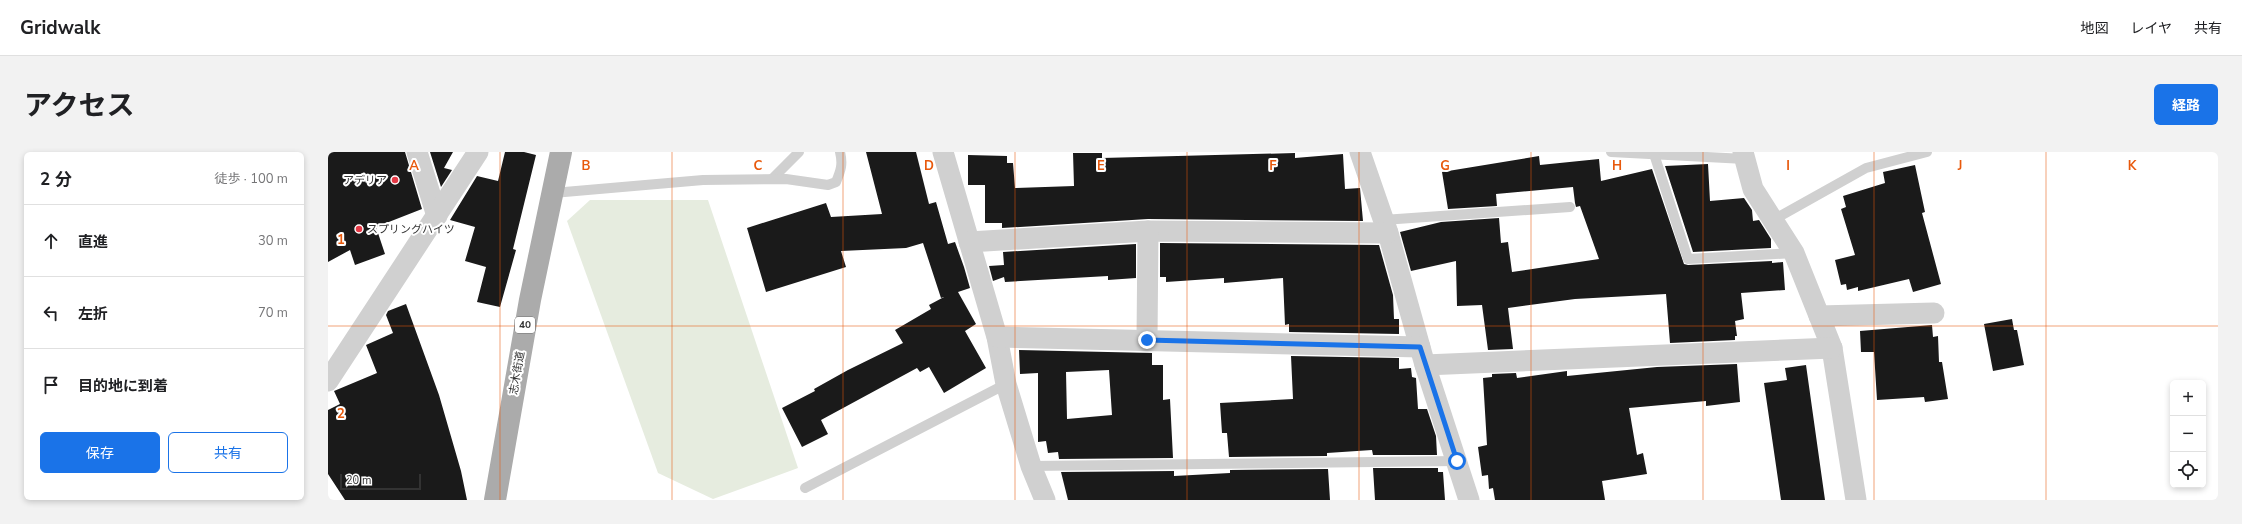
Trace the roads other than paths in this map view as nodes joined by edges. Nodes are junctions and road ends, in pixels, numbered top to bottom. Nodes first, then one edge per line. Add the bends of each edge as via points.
1 (417, 152) edge
2 (478, 152) edge
3 (561, 152) edge
4 (799, 152) edge
5 (840, 152) edge
6 (943, 152) edge
7 (1360, 152) edge
8 (1610, 152) edge
9 (1927, 152) edge
10 (1654, 154) junction
11 (1744, 155) edge
12 (772, 179) junction
13 (553, 192) junction
14 (1570, 207) dead end
15 (437, 216) junction
16 (1773, 220) junction
17 (1386, 226) junction
18 (1148, 231) junction
19 (969, 242) junction
20 (1794, 253) junction
21 (1934, 313) dead end
22 (1819, 316) junction
23 (997, 337) junction
24 (1147, 340) junction
25 (1832, 348) junction
26 (1422, 356) junction
27 (328, 381) edge
28 (1006, 384) junction
29 (1457, 461) junction
30 (1031, 466) junction
31 (805, 488) dead end
32 (495, 500) edge
33 (1045, 500) edge
34 (1469, 500) edge
35 (1856, 500) edge

1 - 15 street
2 - 15 street
3 - 13 main road, 志木街道 / 40
4 - 12 lane
5 - 12 lane via 843,163 836,182 828,185
6 - 19 street
7 - 17 street
8 - 10 lane
9 - 16 lane via 1866,168
10 - 11 lane
10 - 20 lane via 1688,259
11 - 16 street via 1753,189
12 - 13 lane via 703,180
13 - 32 main road, 志木街道 / 40 via 530,300
14 - 17 lane
15 - 27 street
16 - 20 street
17 - 18 street
17 - 26 street
18 - 19 street
18 - 24 street
19 - 23 street
20 - 22 street
21 - 22 street
22 - 25 street
23 - 24 street
23 - 28 street
24 - 26 street
25 - 26 street
25 - 35 street
26 - 29 street
28 - 30 street
28 - 31 lane
29 - 30 lane
29 - 34 street
30 - 33 street

